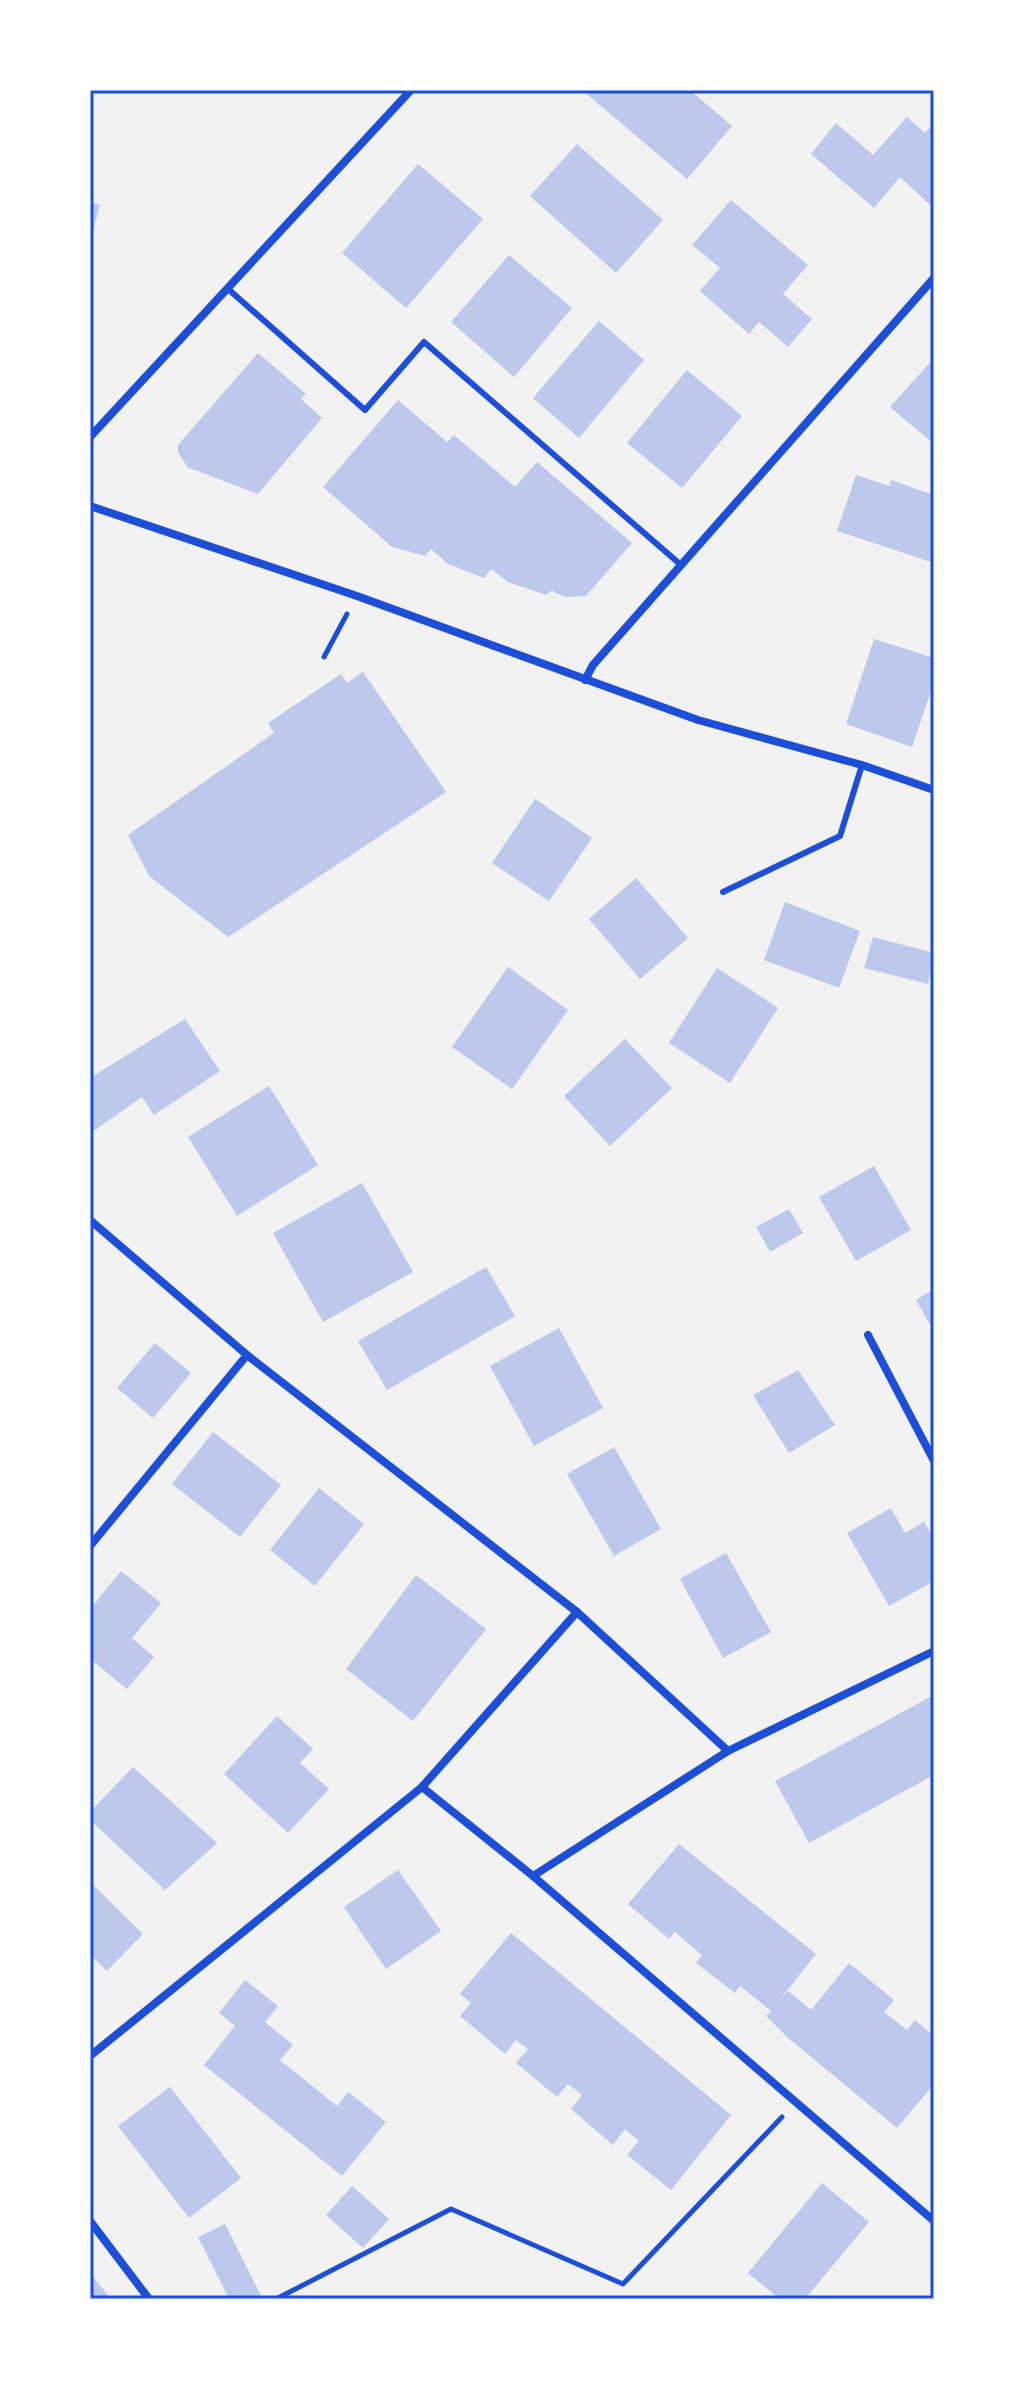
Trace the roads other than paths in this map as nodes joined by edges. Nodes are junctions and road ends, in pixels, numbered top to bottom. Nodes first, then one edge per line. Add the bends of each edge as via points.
1 (411, 90) edge
2 (934, 278) edge
3 (227, 288) junction
4 (90, 437) edge
5 (90, 506) edge
6 (681, 565) junction
7 (585, 680) junction
8 (862, 765) junction
9 (934, 790) edge
10 (723, 892) dead end
11 (90, 1220) edge
12 (868, 1335) dead end
13 (247, 1355) junction
14 (934, 1461) edge
15 (90, 1546) edge
16 (577, 1612) junction
17 (934, 1651) edge
18 (728, 1751) junction
19 (422, 1787) junction
20 (533, 1876) junction
21 (90, 2056) edge
22 (90, 2221) edge
23 (934, 2221) edge
24 (149, 2299) edge

1 - 3 street
2 - 6 street
3 - 4 street
3 - 6 lane via 365,410 424,342
5 - 7 street
6 - 7 street
7 - 8 street via 698,720
8 - 9 street
8 - 10 lane via 840,836
11 - 13 street
12 - 14 street
13 - 15 street
13 - 16 street
16 - 18 street
16 - 19 street
17 - 18 street
18 - 20 street
19 - 20 street
19 - 21 street
20 - 23 street
22 - 24 street

